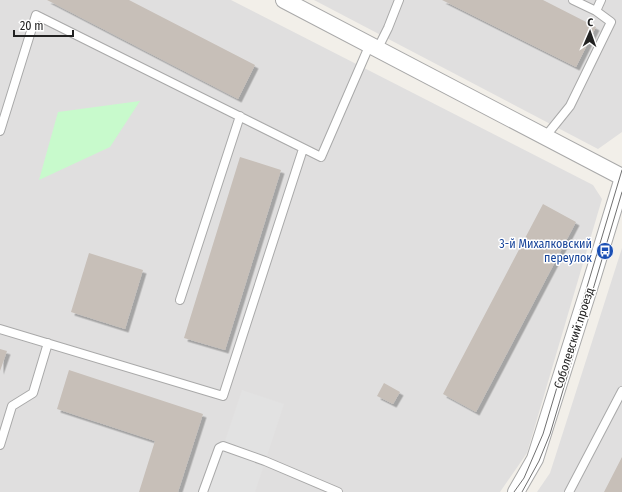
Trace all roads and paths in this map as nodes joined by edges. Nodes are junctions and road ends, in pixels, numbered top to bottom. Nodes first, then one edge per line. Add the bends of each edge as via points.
1 (284, 0) edge
2 (399, 0) edge
3 (573, 0) edge
4 (601, 0) edge
5 (596, 11) junction
6 (374, 46) junction
7 (240, 116) junction
8 (0, 131) edge
9 (545, 137) junction
10 (303, 149) junction
11 (622, 177) edge
12 (622, 181) edge
13 (180, 300) dead end
14 (0, 329) edge
15 (48, 343) junction
16 (622, 391) edge
17 (0, 445) edge
18 (203, 492) edge
19 (338, 492) edge
20 (516, 492) edge
21 (570, 492) edge

1 - 6 street
2 - 6 lane via 388,28
3 - 5 lane
4 - 5 lane
5 - 9 lane via 611,22 570,106
6 - 9 street
6 - 10 lane via 321,157
7 - 8 lane via 36,15
7 - 10 lane
7 - 13 lane
9 - 11 street
10 - 15 lane via 223,396
12 - 20 street, Соболевский проезд via 535,459
14 - 15 lane
15 - 17 lane via 33,393 12,406
16 - 21 lane
18 - 19 lane via 219,448 223,446

